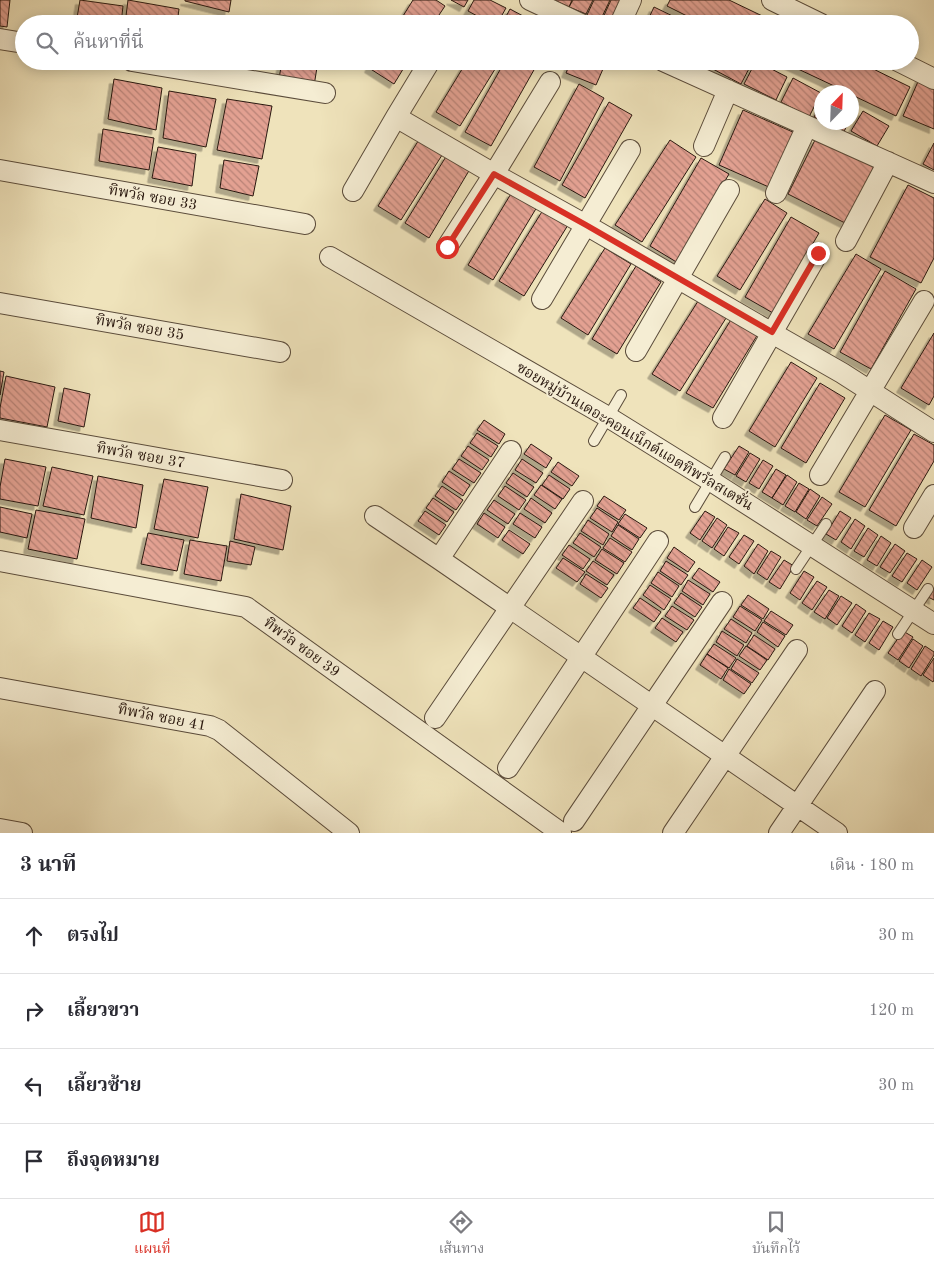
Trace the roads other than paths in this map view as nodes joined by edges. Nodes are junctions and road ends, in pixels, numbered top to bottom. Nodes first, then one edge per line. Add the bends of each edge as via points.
1 (530, 0) edge
2 (631, 0) edge
3 (772, 0) edge
4 (562, 15) edge
5 (624, 15) edge
6 (803, 15) edge
7 (0, 39) edge
8 (15, 42) edge
9 (186, 70) edge
10 (424, 70) edge
11 (683, 70) edge
12 (917, 70) edge
13 (934, 78) edge
14 (550, 82) dead end
15 (728, 90) junction
16 (325, 93) dead end
17 (396, 116) junction
18 (807, 126) junction
19 (704, 146) dead end
20 (630, 150) dead end
21 (888, 162) junction
22 (0, 170) edge
23 (494, 174) junction
24 (934, 183) edge
25 (729, 190) dead end
26 (353, 191) dead end
27 (776, 193) dead end
28 (305, 224) dead end
29 (586, 225) junction
30 (846, 241) dead end
31 (447, 247) dead end
32 (818, 253) dead end
33 (330, 257) dead end
34 (678, 279) junction
35 (542, 299) dead end
36 (924, 301) dead end
37 (0, 303) edge
38 (772, 332) junction
39 (636, 351) dead end
40 (280, 352) dead end
41 (870, 392) junction
42 (621, 395) dead end
43 (608, 417) junction
44 (723, 418) dead end
45 (0, 430) edge
46 (934, 432) edge
47 (594, 441) dead end
48 (511, 451) dead end
49 (725, 457) dead end
50 (820, 475) dead end
51 (282, 480) dead end
52 (711, 481) junction
53 (934, 495) edge
54 (583, 501) dead end
55 (694, 507) dead end
56 (374, 516) dead end
57 (826, 524) dead end
58 (914, 528) dead end
59 (658, 541) dead end
60 (811, 546) junction
61 (439, 558) junction
62 (0, 561) edge
63 (796, 569) dead end
64 (928, 589) dead end
65 (722, 602) dead end
66 (510, 608) junction
67 (914, 611) junction
68 (934, 624) edge
69 (898, 634) dead end
70 (797, 650) dead end
71 (582, 656) junction
72 (0, 688) edge
73 (875, 691) dead end
74 (652, 706) junction
75 (435, 718) dead end
76 (725, 756) junction
77 (508, 768) dead end
78 (797, 806) junction
79 (568, 827) edge
80 (0, 829) edge
81 (22, 833) edge
82 (349, 833) edge
83 (673, 833) edge
84 (779, 833) edge
85 (837, 833) edge

1 - 4 street
2 - 5 street
3 - 6 street
7 - 8 street
9 - 16 street
10 - 17 street
11 - 15 street
12 - 13 street
14 - 23 street
15 - 18 street
15 - 19 street
17 - 23 street
17 - 26 street
18 - 21 street
18 - 27 street
20 - 29 street
21 - 24 street
21 - 30 street
22 - 28 street, ทิพวัล ซอย 33
23 - 29 street
23 - 31 street
25 - 34 street
29 - 34 street
29 - 35 street
32 - 38 street
33 - 43 street, ซอยหมู่บ้านเดอะคอนเน็กต์แอตทิพวัลสเตชั่น
34 - 38 street
34 - 39 street
36 - 41 street
37 - 40 street, ทิพวัล ซอย 35
38 - 41 street
38 - 44 street
41 - 46 street
41 - 50 street
42 - 43 lane
43 - 47 lane
43 - 52 street, ซอยหมู่บ้านเดอะคอนเน็กต์แอตทิพวัลสเตชั่น
45 - 51 street, ทิพวัล ซอย 37
48 - 61 street
49 - 52 lane
52 - 55 lane
52 - 60 street, ซอยหมู่บ้านเดอะคอนเน็กต์แอตทิพวัลสเตชั่น
53 - 58 street
54 - 66 street
56 - 61 street
57 - 60 lane
59 - 71 street
60 - 63 lane
60 - 67 street, ซอยหมู่บ้านเดอะคอนเน็กต์แอตทิพวัลสเตชั่น
61 - 66 street
62 - 79 street, ทิพวัล ซอย 39 via 246,607
64 - 67 lane
65 - 74 street
66 - 71 street
66 - 75 street
67 - 68 street, ซอยหมู่บ้านเดอะคอนเน็กต์แอตทิพวัลสเตชั่น
67 - 69 lane
70 - 76 street
71 - 74 street
71 - 77 street
72 - 82 street, ทิพวัล ซอย 41 via 215,728
73 - 78 street
74 - 76 street
74 - 79 street
76 - 78 street
76 - 83 street
78 - 84 street
78 - 85 street
80 - 81 street

